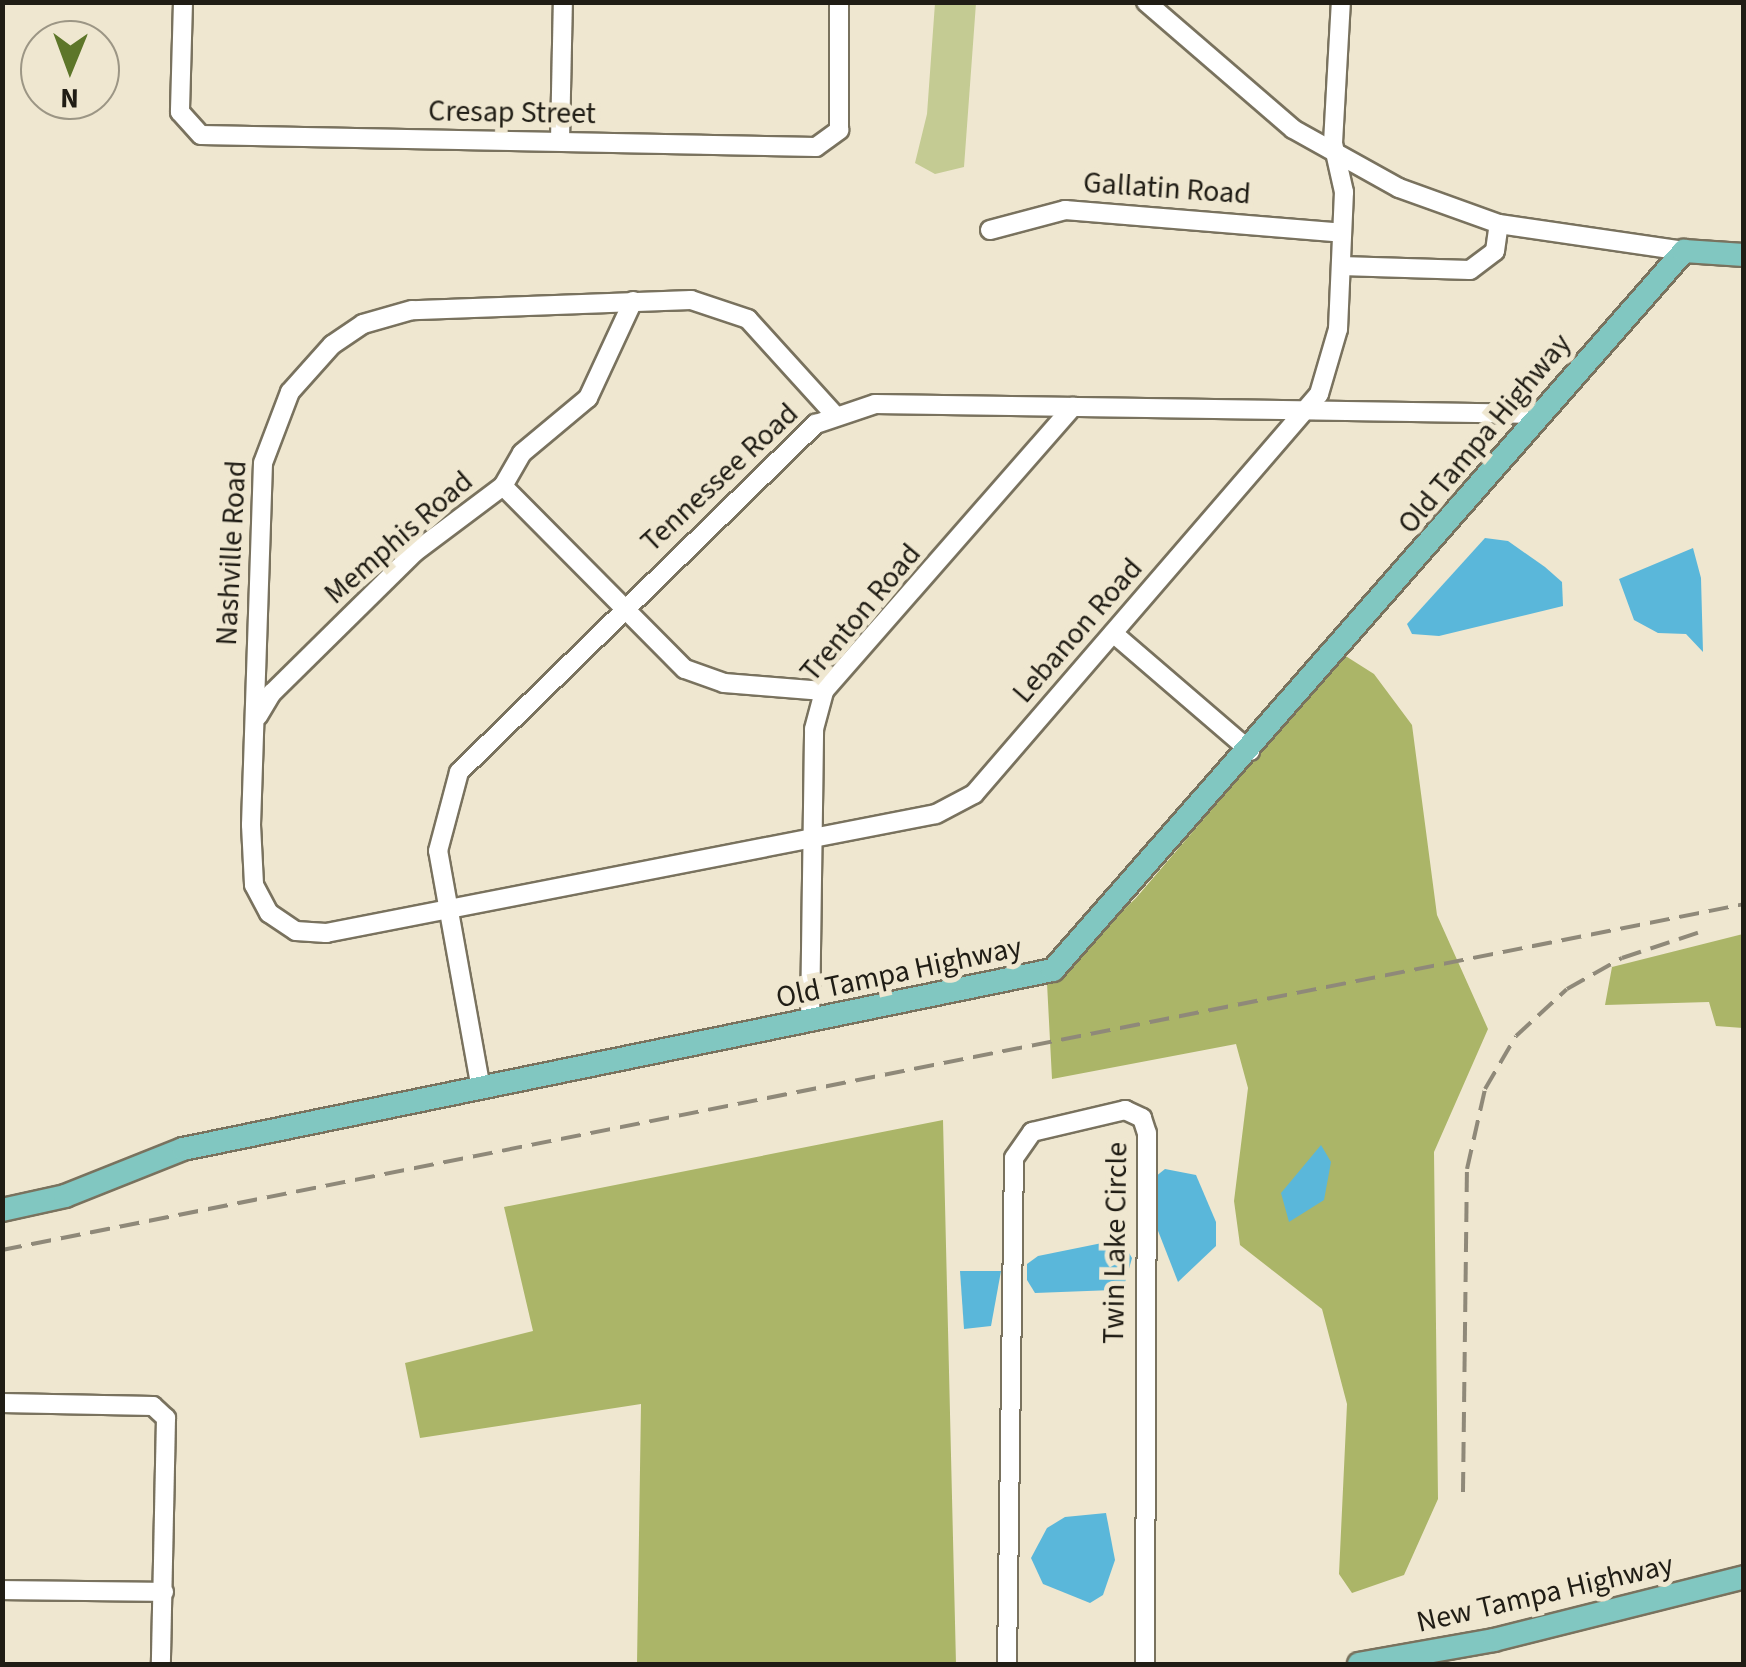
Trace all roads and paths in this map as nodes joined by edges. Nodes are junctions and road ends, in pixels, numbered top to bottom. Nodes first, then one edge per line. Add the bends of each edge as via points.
1 (183, 2) edge
2 (563, 2) edge
3 (839, 2) edge
4 (1146, 2) edge
5 (1340, 2) edge
6 (560, 140) junction
7 (1340, 158) junction
8 (1499, 224) junction
9 (990, 230) dead end
10 (1342, 233) junction
11 (1684, 251) junction
12 (1744, 255) edge
13 (1341, 266) junction
14 (633, 301) junction
15 (1073, 407) junction
16 (1307, 410) junction
17 (834, 414) junction
18 (1541, 414) junction
19 (503, 486) junction
20 (622, 608) junction
21 (1113, 633) junction
22 (824, 690) junction
23 (258, 716) junction
24 (1250, 751) junction
25 (812, 838) junction
26 (445, 909) junction
27 (810, 1022) junction
28 (481, 1089) junction
29 (2, 1210) edge
30 (2, 1404) edge
31 (1744, 1577) edge
32 (2, 1590) edge
33 (164, 1592) junction
34 (161, 1664) edge
35 (1007, 1664) edge
36 (1145, 1664) edge
37 (1359, 1664) edge

1 - 6 street, Cresap Street via 180,112 202,135
2 - 6 street
3 - 6 street, Cresap Street via 834,137 816,147
4 - 7 street via 1294,129
5 - 7 street, Lebanon Road via 1334,143
7 - 8 street
7 - 10 street, Lebanon Road
8 - 11 street
8 - 13 street via 1495,251 1470,270
9 - 10 street, Gallatin Road via 1065,210
10 - 13 street, Lebanon Road
11 - 12 main road
11 - 18 main road, Old Tampa Highway
13 - 16 street, Lebanon Road via 1336,343
14 - 17 street, Nashville Road via 691,300 732,310
14 - 19 street, Memphis Road via 600,384 522,453
14 - 23 street, Nashville Road via 412,310 364,324 308,367 274,422 263,463 252,619
15 - 16 street, Tennessee Road
15 - 17 street, Tennessee Road via 874,404
15 - 22 street, Trenton Road
16 - 18 street, Tennessee Road
16 - 21 street, Lebanon Road
17 - 20 street, Tennessee Road
18 - 24 main road, Old Tampa Highway
19 - 20 street
19 - 23 street, Memphis Road via 480,496 415,552 272,693
20 - 22 street via 668,657 703,677
20 - 26 street, Tennessee Road via 459,772 439,824
21 - 24 street
21 - 25 street, Lebanon Road via 956,807
22 - 25 street, Trenton Road via 814,729
23 - 26 street, Nashville Road via 254,885 269,913 314,934
24 - 27 main road, Old Tampa Highway via 1054,970
25 - 26 street, Lebanon Road
25 - 27 street, Trenton Road
26 - 28 street, Tennessee Road
27 - 28 main road, Old Tampa Highway
28 - 29 main road, Old Tampa Highway via 183,1149 66,1196
30 - 33 street via 153,1406 166,1418
31 - 37 main road, New Tampa Highway via 1494,1640
32 - 33 street
33 - 34 street
35 - 36 street, Twin Lake Circle via 1014,1158 1032,1132 1124,1110 1142,1118 1147,1133

